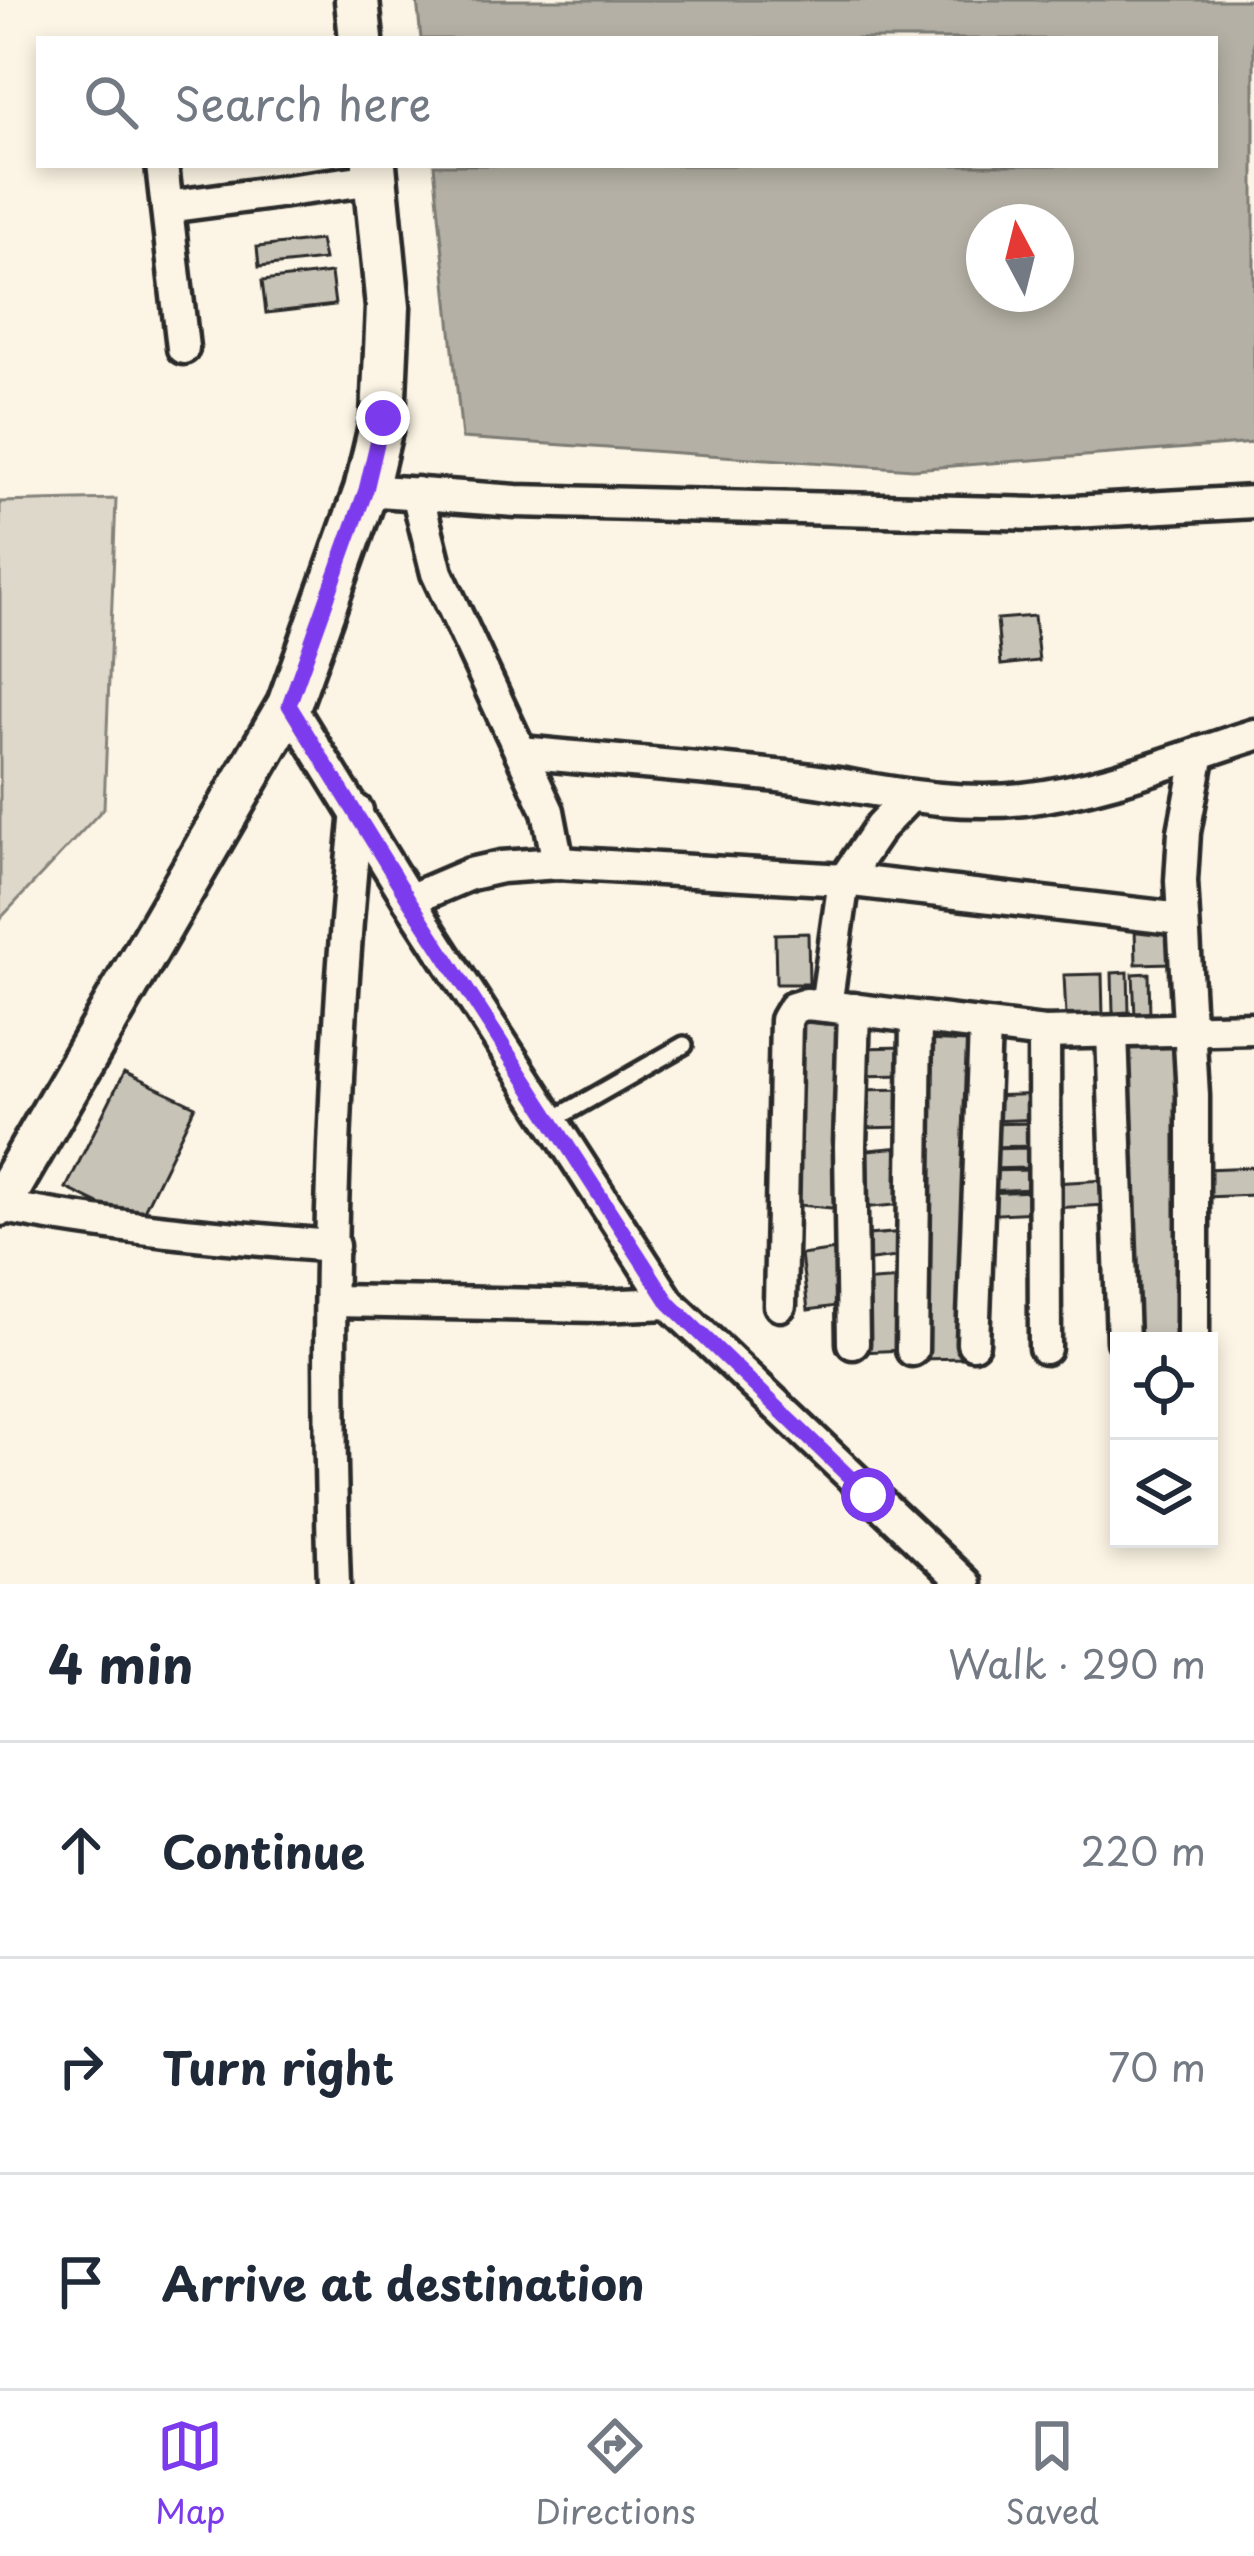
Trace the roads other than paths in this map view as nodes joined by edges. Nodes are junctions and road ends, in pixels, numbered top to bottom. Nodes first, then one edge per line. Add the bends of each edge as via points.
1 (357, 0) edge
2 (361, 36) edge
3 (162, 168) edge
4 (375, 172) edge
5 (167, 207) junction
6 (184, 348) dead end
7 (366, 490) junction
8 (417, 493) junction
9 (1254, 502) edge
10 (289, 705) junction
11 (1254, 735) edge
12 (521, 752) junction
13 (1199, 753) junction
14 (908, 798) junction
15 (357, 811) junction
16 (558, 863) junction
17 (844, 880) junction
18 (409, 900) junction
19 (1181, 919) junction
20 (840, 1008) junction
21 (916, 1018) junction
22 (986, 1028) junction
23 (1254, 1028) edge
24 (1191, 1031) junction
25 (1112, 1032) junction
26 (1044, 1033) junction
27 (684, 1045) dead end
28 (551, 1121) junction
29 (0, 1205) edge
30 (333, 1246) junction
31 (332, 1301) junction
32 (669, 1303) junction
33 (780, 1305) dead end
34 (1123, 1332) edge
35 (1193, 1332) edge
36 (853, 1343) dead end
37 (973, 1343) dead end
38 (1045, 1348) dead end
39 (912, 1350) dead end
40 (334, 1584) edge
41 (965, 1584) edge

1 - 2 main road
3 - 5 street
4 - 5 street
4 - 7 main road via 388,307 383,418
5 - 6 street
7 - 8 street
7 - 10 main road
8 - 9 street via 1036,514
8 - 12 street via 437,572
10 - 15 street
10 - 29 main road
11 - 13 street
12 - 14 street via 790,777
12 - 16 street via 548,811
13 - 14 street via 1025,799
13 - 19 street via 1184,832
14 - 17 street
15 - 18 street
15 - 30 street via 338,1033
16 - 17 street
16 - 18 street via 470,874
17 - 19 street
17 - 20 street
18 - 28 street
19 - 24 street
20 - 21 street
20 - 33 street via 806,1004 786,1020
20 - 36 street
21 - 22 street
21 - 39 street
22 - 26 street
22 - 37 street
23 - 24 street
24 - 25 street
24 - 35 street
25 - 26 street
25 - 34 street
26 - 38 street
27 - 28 lane
28 - 32 street
29 - 30 street via 157,1231
30 - 31 street
31 - 32 street
31 - 40 street
32 - 41 street

